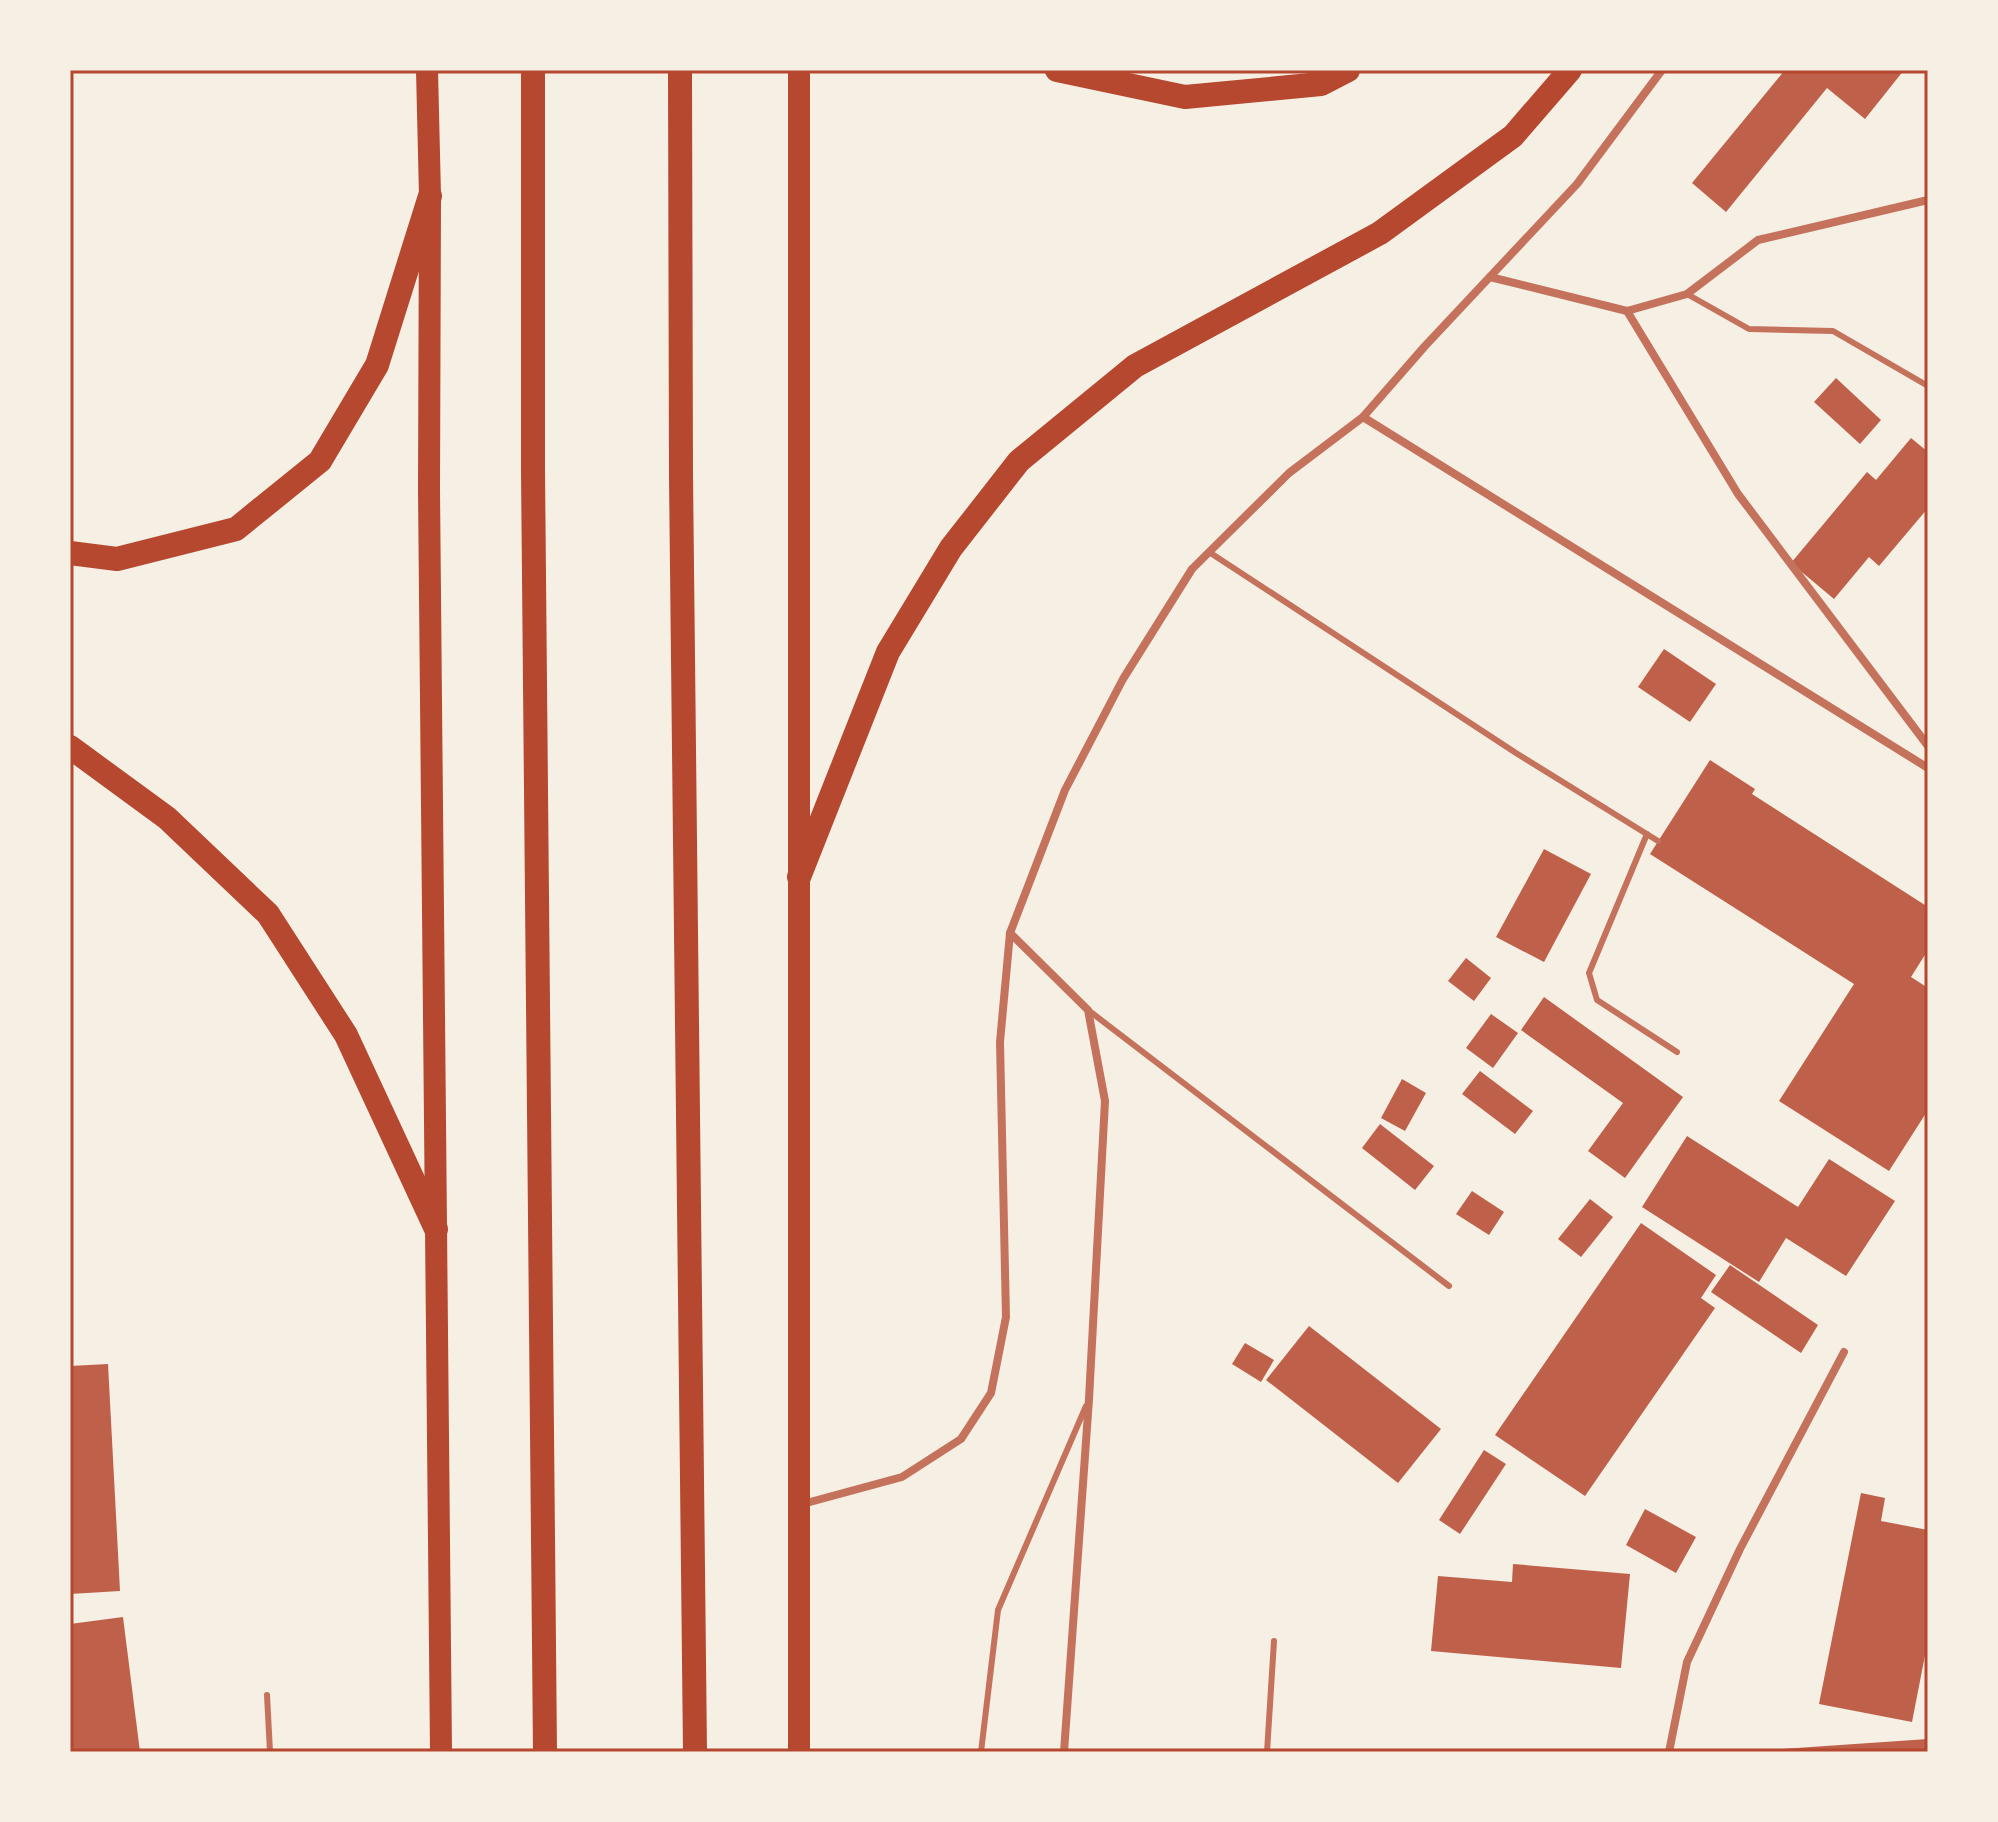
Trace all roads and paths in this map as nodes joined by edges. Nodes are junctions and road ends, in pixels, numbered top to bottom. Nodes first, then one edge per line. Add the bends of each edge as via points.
1 (427, 70) edge
2 (533, 70) edge
3 (680, 70) edge
4 (799, 70) edge
5 (1057, 70) edge
6 (1348, 70) edge
7 (1570, 70) edge
8 (1662, 70) edge
9 (430, 196) junction
10 (1928, 200) edge
11 (1490, 277) junction
12 (1687, 294) junction
13 (1627, 311) junction
14 (1928, 386) edge
15 (1363, 417) junction
16 (1209, 552) junction
17 (70, 553) edge
18 (1928, 746) edge
19 (70, 747) edge
20 (1928, 768) edge
21 (1647, 834) junction
22 (1658, 841) dead end
23 (799, 877) junction
24 (1010, 933) junction
25 (1088, 1010) junction
26 (1677, 1052) dead end
27 (436, 1229) junction
28 (1449, 1286) dead end
29 (1844, 1352) dead end
30 (1089, 1399) junction
31 (798, 1505) junction
32 (1274, 1641) dead end
33 (267, 1695) dead end
34 (270, 1752) edge
35 (441, 1752) edge
36 (545, 1752) edge
37 (695, 1752) edge
38 (799, 1752) edge
39 (981, 1752) edge
40 (1064, 1752) edge
41 (1267, 1752) edge
42 (1669, 1752) edge

1 - 9 highway
2 - 36 highway
3 - 37 highway
4 - 23 highway
5 - 6 highway via 1185,97 1321,84
7 - 23 highway via 1513,136 1380,233 1135,366 1019,461 951,548 888,652
8 - 11 street via 1577,184
9 - 17 highway via 377,365 320,461 236,529 117,559
9 - 27 highway
10 - 12 street via 1758,240
11 - 13 street
11 - 15 street
12 - 13 street
12 - 14 lane via 1749,329 1833,331
13 - 18 street via 1738,494
15 - 16 street via 1289,473
15 - 20 street
16 - 21 lane
16 - 24 street via 1192,569 1123,679 1072,776
19 - 27 highway via 167,818 268,914 346,1035
21 - 22 lane
21 - 26 lane via 1589,973 1597,1000
23 - 31 highway
24 - 25 street
24 - 31 street via 1000,1042 1006,1317 991,1393 961,1439 902,1477
25 - 28 lane
25 - 30 street via 1105,1101
27 - 35 highway
29 - 42 street via 1687,1662
30 - 39 lane via 998,1610
30 - 40 street
31 - 38 highway
32 - 41 lane
33 - 34 lane

